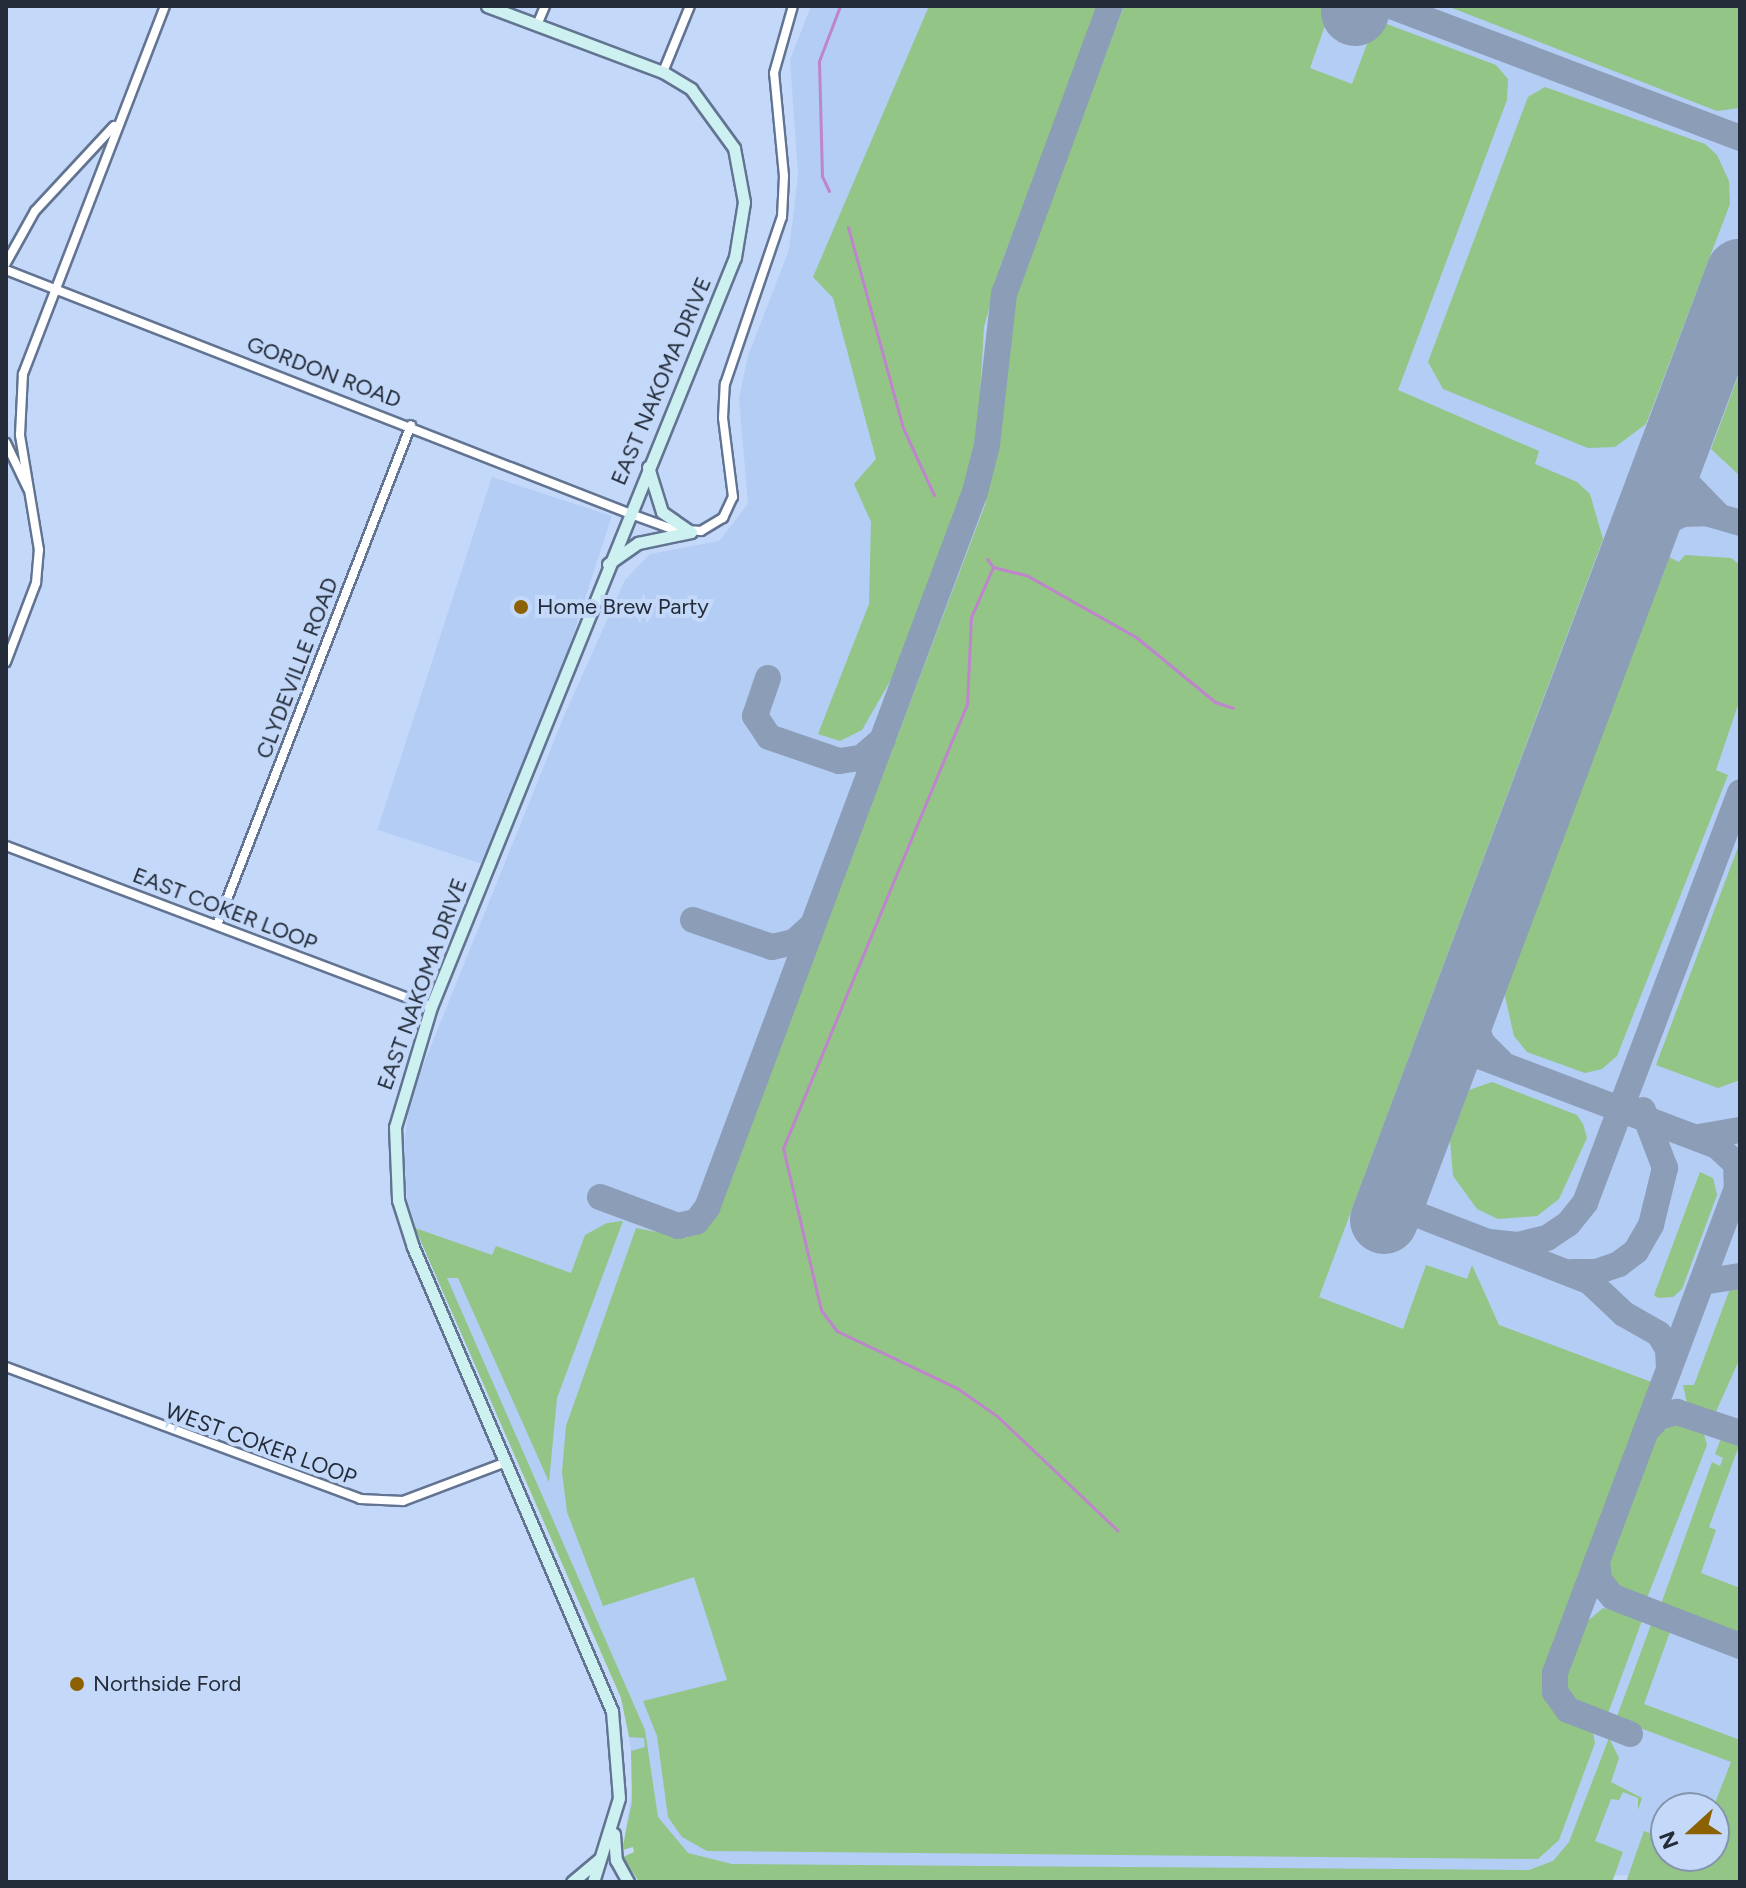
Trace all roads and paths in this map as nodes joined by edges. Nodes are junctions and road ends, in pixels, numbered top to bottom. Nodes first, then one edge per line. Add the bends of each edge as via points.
1 (165, 6) edge
2 (487, 6) edge
3 (545, 6) edge
4 (690, 6) edge
5 (793, 6) edge
6 (537, 25) junction
7 (663, 72) junction
8 (115, 126) junction
9 (6, 263) edge
10 (6, 270) edge
11 (53, 288) junction
12 (411, 425) junction
13 (6, 443) edge
14 (647, 466) junction
15 (33, 498) junction
16 (628, 513) junction
17 (691, 532) junction
18 (607, 565) junction
19 (6, 662) edge
20 (6, 846) edge
21 (217, 925) junction
22 (431, 1007) junction
23 (6, 1367) edge
24 (506, 1462) junction
25 (613, 1826) junction
26 (605, 1853) junction
27 (572, 1882) edge
28 (593, 1882) edge
29 (628, 1882) edge

1 - 8 street
2 - 6 main road
3 - 6 street
4 - 7 street
5 - 17 street via 774,73 784,176 782,217 725,384 723,418 733,497 723,518
6 - 7 main road
7 - 14 main road, EAST NAKOMA DRIVE via 691,89 719,121 734,148 744,197 735,257
8 - 9 street via 35,211
8 - 11 street via 99,180
10 - 11 street, GORDON ROAD
11 - 12 street, GORDON ROAD
11 - 15 street via 19,396 20,435
12 - 16 street, GORDON ROAD
12 - 21 street, CLYDEVILLE ROAD
13 - 15 street
14 - 16 main road, EAST NAKOMA DRIVE
14 - 17 main road via 662,512
15 - 19 street via 39,550 36,583
16 - 17 street, GORDON ROAD
16 - 18 main road, EAST NAKOMA DRIVE
17 - 18 main road via 638,543
18 - 22 main road, EAST NAKOMA DRIVE
20 - 21 street, EAST COKER LOOP
21 - 22 street, EAST COKER LOOP
22 - 24 main road, EAST NAKOMA DRIVE via 399,1103 393,1152 398,1200 413,1247
23 - 24 street, WEST COKER LOOP via 360,1499 403,1501
24 - 25 main road, EAST NAKOMA DRIVE via 612,1711 621,1776
25 - 26 main road, EAST NAKOMA DRIVE
25 - 29 main road via 616,1860
26 - 27 main road
26 - 28 main road, EAST NAKOMA DRIVE

